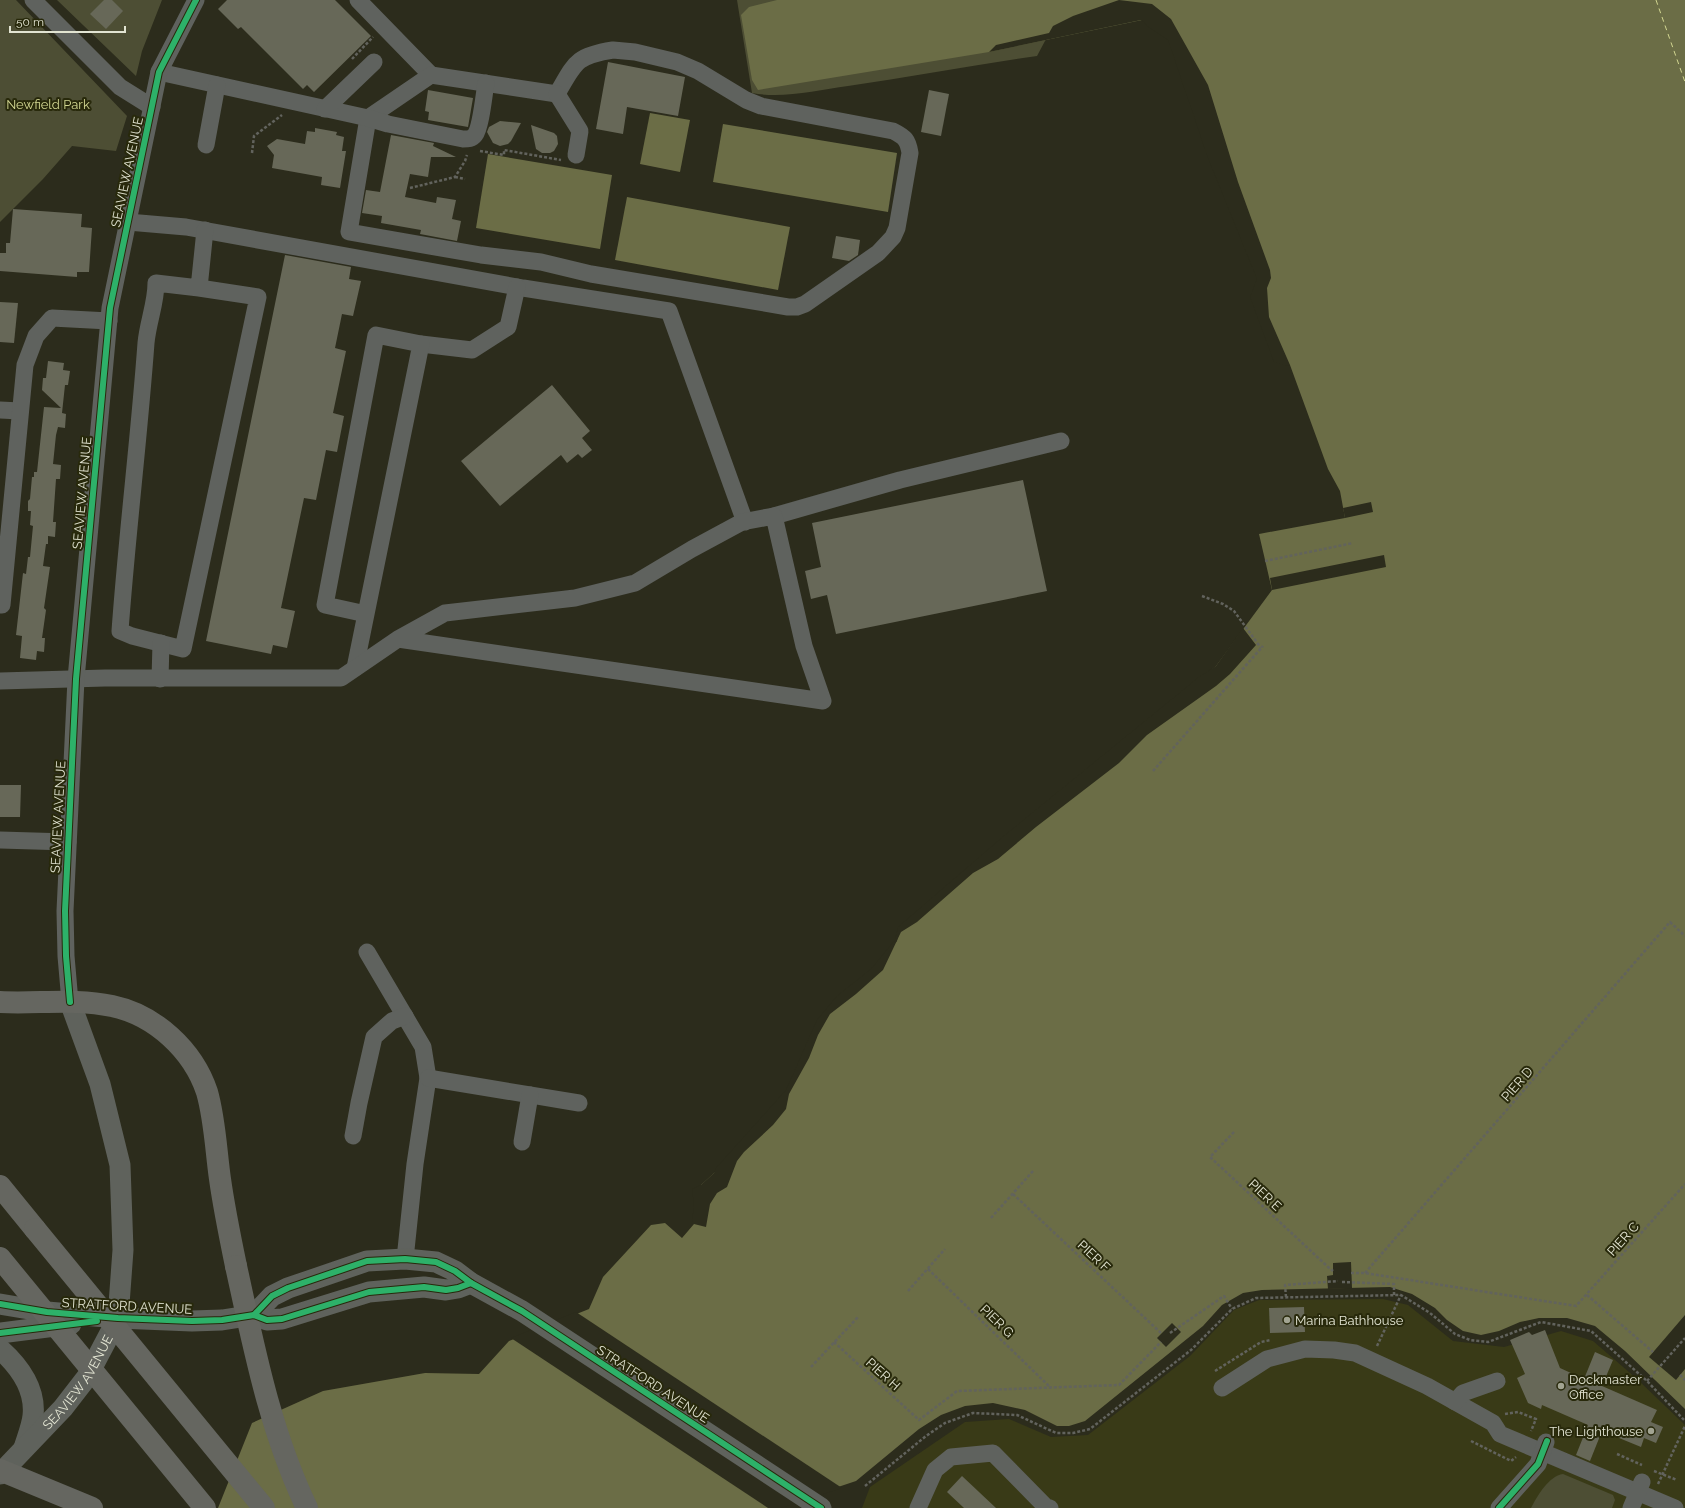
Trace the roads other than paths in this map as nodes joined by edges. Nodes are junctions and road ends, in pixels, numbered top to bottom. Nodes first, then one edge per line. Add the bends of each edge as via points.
1 (33, 0) edge
2 (196, 0) edge
3 (358, 0) edge
4 (374, 62) dead end
5 (160, 72) junction
6 (431, 75) junction
7 (486, 83) junction
8 (217, 85) junction
9 (557, 94) junction
10 (152, 107) junction
11 (325, 109) junction
12 (368, 118) junction
13 (206, 145) dead end
14 (571, 158) road end
15 (128, 222) junction
16 (205, 230) junction
17 (517, 287) junction
18 (199, 288) junction
19 (109, 321) junction
20 (421, 344) junction
21 (0, 410) edge
22 (20, 411) junction
23 (1061, 441) dead end
24 (774, 516) junction
25 (745, 522) junction
26 (0, 605) edge
27 (366, 614) junction
28 (398, 639) junction
29 (161, 643) junction
30 (355, 668) junction
31 (76, 679) junction
32 (160, 679) junction
33 (0, 681) edge
34 (0, 840) edge
35 (68, 842) junction
36 (367, 952) dead end
37 (0, 1002) edge
38 (70, 1002) junction
39 (405, 1016) junction
40 (428, 1078) junction
41 (530, 1095) junction
42 (579, 1103) dead end
43 (353, 1136) dead end
44 (522, 1142) dead end
45 (0, 1186) edge
46 (0, 1258) edge
47 (405, 1259) junction
48 (471, 1283) junction
49 (0, 1304) edge
50 (254, 1315) junction
51 (118, 1318) junction
52 (0, 1333) edge
53 (0, 1349) edge
54 (1497, 1381) dead end
55 (1222, 1388) dead end
56 (1454, 1402) junction
57 (1545, 1446) junction
58 (24, 1451) junction
59 (0, 1470) edge
60 (0, 1474) edge
61 (1640, 1487) junction
62 (1685, 1504) edge
63 (922, 1506) edge
64 (92, 1508) edge
65 (205, 1508) edge
66 (264, 1508) edge
67 (307, 1508) edge
68 (821, 1508) edge
69 (1050, 1508) edge
70 (1499, 1508) edge
71 (1631, 1508) edge
72 (1675, 1508) edge

1 - 10 street via 120,87
2 - 5 street, SEAVIEW AVENUE
3 - 6 street
4 - 11 street
5 - 8 street
5 - 10 street, SEAVIEW AVENUE
6 - 7 street
6 - 12 street
7 - 9 street
7 - 12 street via 478,127 469,144 463,139
8 - 11 street
8 - 13 street
9 - 12 street via 574,64 584,57 613,50 635,52 677,62 761,106 893,131 908,142 910,153 897,228 893,237 878,253 805,304 796,307 592,274 541,262 481,255 349,232
9 - 14 street via 580,131
10 - 15 street, SEAVIEW AVENUE
11 - 12 street
15 - 16 street
15 - 19 street, SEAVIEW AVENUE
16 - 17 street
16 - 18 street
17 - 20 street via 508,327 472,350
17 - 25 street via 669,312
18 - 29 street via 156,283 147,332 120,630 132,636
18 - 29 street via 258,297 183,649
19 - 22 street via 52,318 36,336 25,365
19 - 31 street, SEAVIEW AVENUE
20 - 27 street
20 - 27 street via 376,336 325,605
21 - 22 street
22 - 26 street
23 - 24 street via 900,480
24 - 25 street
24 - 28 street via 804,646 823,701
25 - 28 street via 692,549 636,583 575,598 445,613
27 - 30 street
28 - 30 street
29 - 32 street
30 - 32 street via 341,678
31 - 32 street
31 - 33 street
31 - 35 street, SEAVIEW AVENUE
34 - 35 street
35 - 38 street, SEAVIEW AVENUE via 65,911
36 - 39 street
37 - 38 highway
38 - 51 main road, SEAVIEW AVENUE via 100,1084 120,1165 123,1250
38 - 67 highway, bridge via 111,1006 144,1017 174,1041 196,1069 205,1087 210,1105 224,1203 253,1344 272,1419
39 - 40 street via 423,1047
39 - 43 street via 392,1021 374,1037
40 - 41 street
40 - 47 street via 415,1164
41 - 42 street
41 - 44 street
45 - 66 highway, bridge
46 - 65 highway, bridge
47 - 48 main road, STRATFORD AVENUE via 436,1262 455,1271
47 - 50 main road, STRATFORD AVENUE via 367,1261 288,1288 272,1296
48 - 50 main road, STRATFORD AVENUE via 446,1290 424,1287 369,1292 282,1319 267,1320
48 - 68 main road, STRATFORD AVENUE via 522,1311
49 - 51 main road, STRATFORD AVENUE via 47,1312
50 - 51 main road, STRATFORD AVENUE via 192,1321
51 - 52 main road
51 - 58 main road, SEAVIEW AVENUE via 87,1378
53 - 58 main road via 17,1365 27,1380 32,1400 34,1415
54 - 56 street via 1463,1393
55 - 56 street via 1267,1359 1305,1349 1334,1350 1355,1353 1370,1359
56 - 57 street via 1493,1424 1500,1434
57 - 61 street
57 - 70 street via 1538,1464
58 - 60 main road, SEAVIEW AVENUE
59 - 64 highway, bridge
61 - 62 street via 1681,1498
61 - 71 street
61 - 72 street
63 - 69 street via 935,1470 951,1457 993,1453 1046,1507

